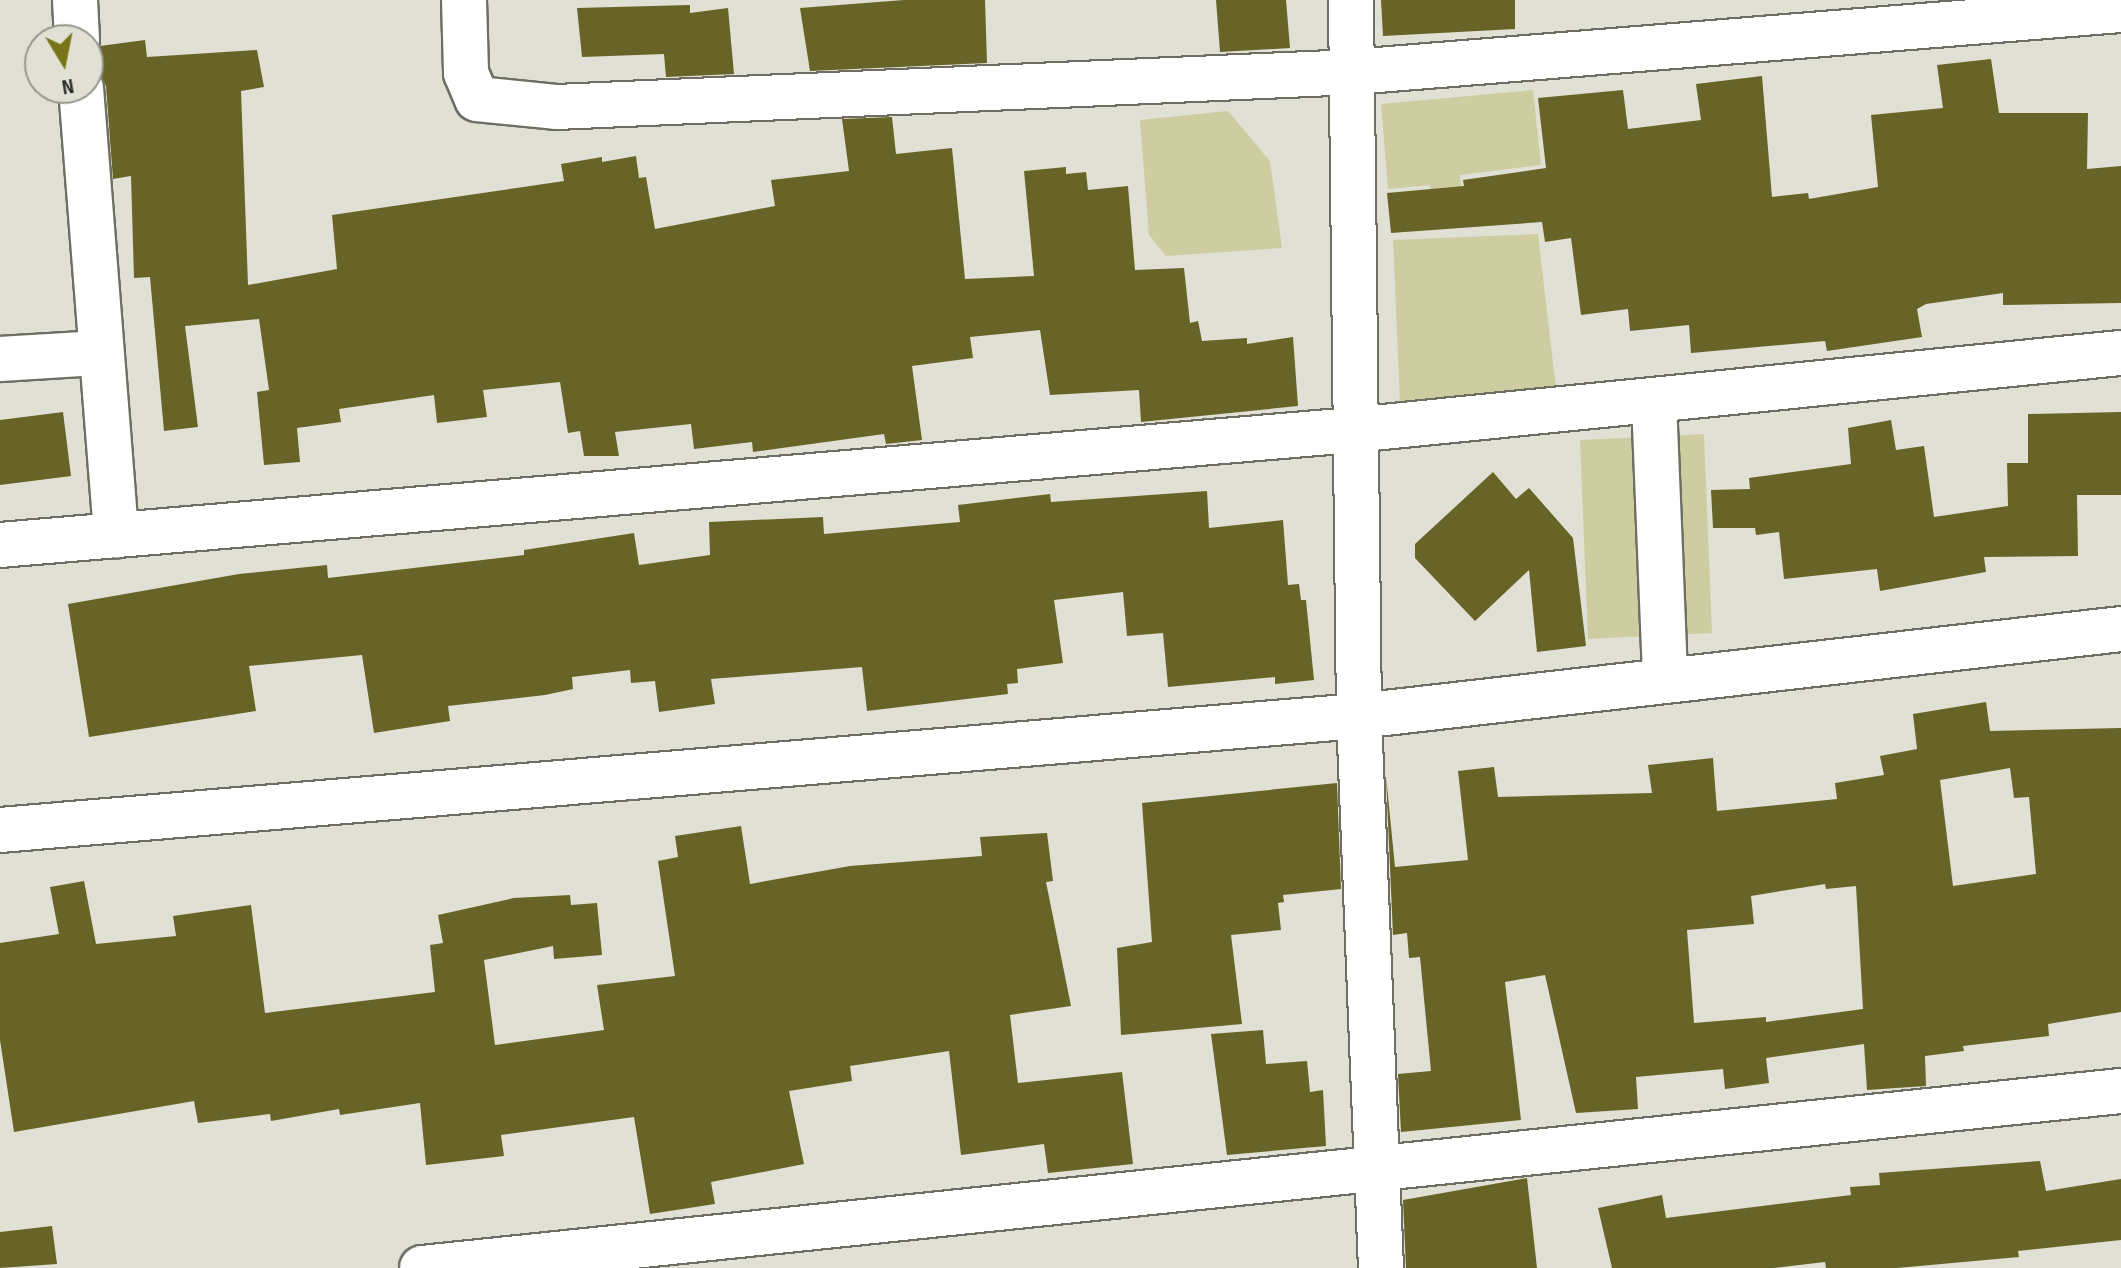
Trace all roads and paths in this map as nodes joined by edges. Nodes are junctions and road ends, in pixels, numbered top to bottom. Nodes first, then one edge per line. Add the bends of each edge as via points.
1 (75, 0) edge
2 (464, 0) edge
3 (1351, 0) edge
4 (2121, 10) edge
5 (76, 24) edge
6 (1353, 72) junction
7 (82, 104) edge
8 (99, 353) junction
9 (2121, 353) edge
10 (0, 359) edge
11 (1654, 401) junction
12 (1353, 430) junction
13 (116, 536) junction
14 (0, 545) edge
15 (2121, 629) edge
16 (1665, 680) junction
17 (1359, 716) junction
18 (0, 830) edge
19 (2121, 1091) edge
20 (1377, 1165) junction
21 (422, 1268) edge
22 (1381, 1268) edge

1 - 5 street
2 - 6 street via 466,73 477,99 505,105 587,106
3 - 6 street
4 - 6 street
6 - 12 street
7 - 8 street
8 - 10 street
8 - 13 street
9 - 11 street
11 - 12 street
11 - 16 street
12 - 13 street
12 - 17 street
13 - 14 street
15 - 16 street
16 - 17 street
17 - 18 street
17 - 20 street
19 - 20 street
20 - 21 street
20 - 22 street

